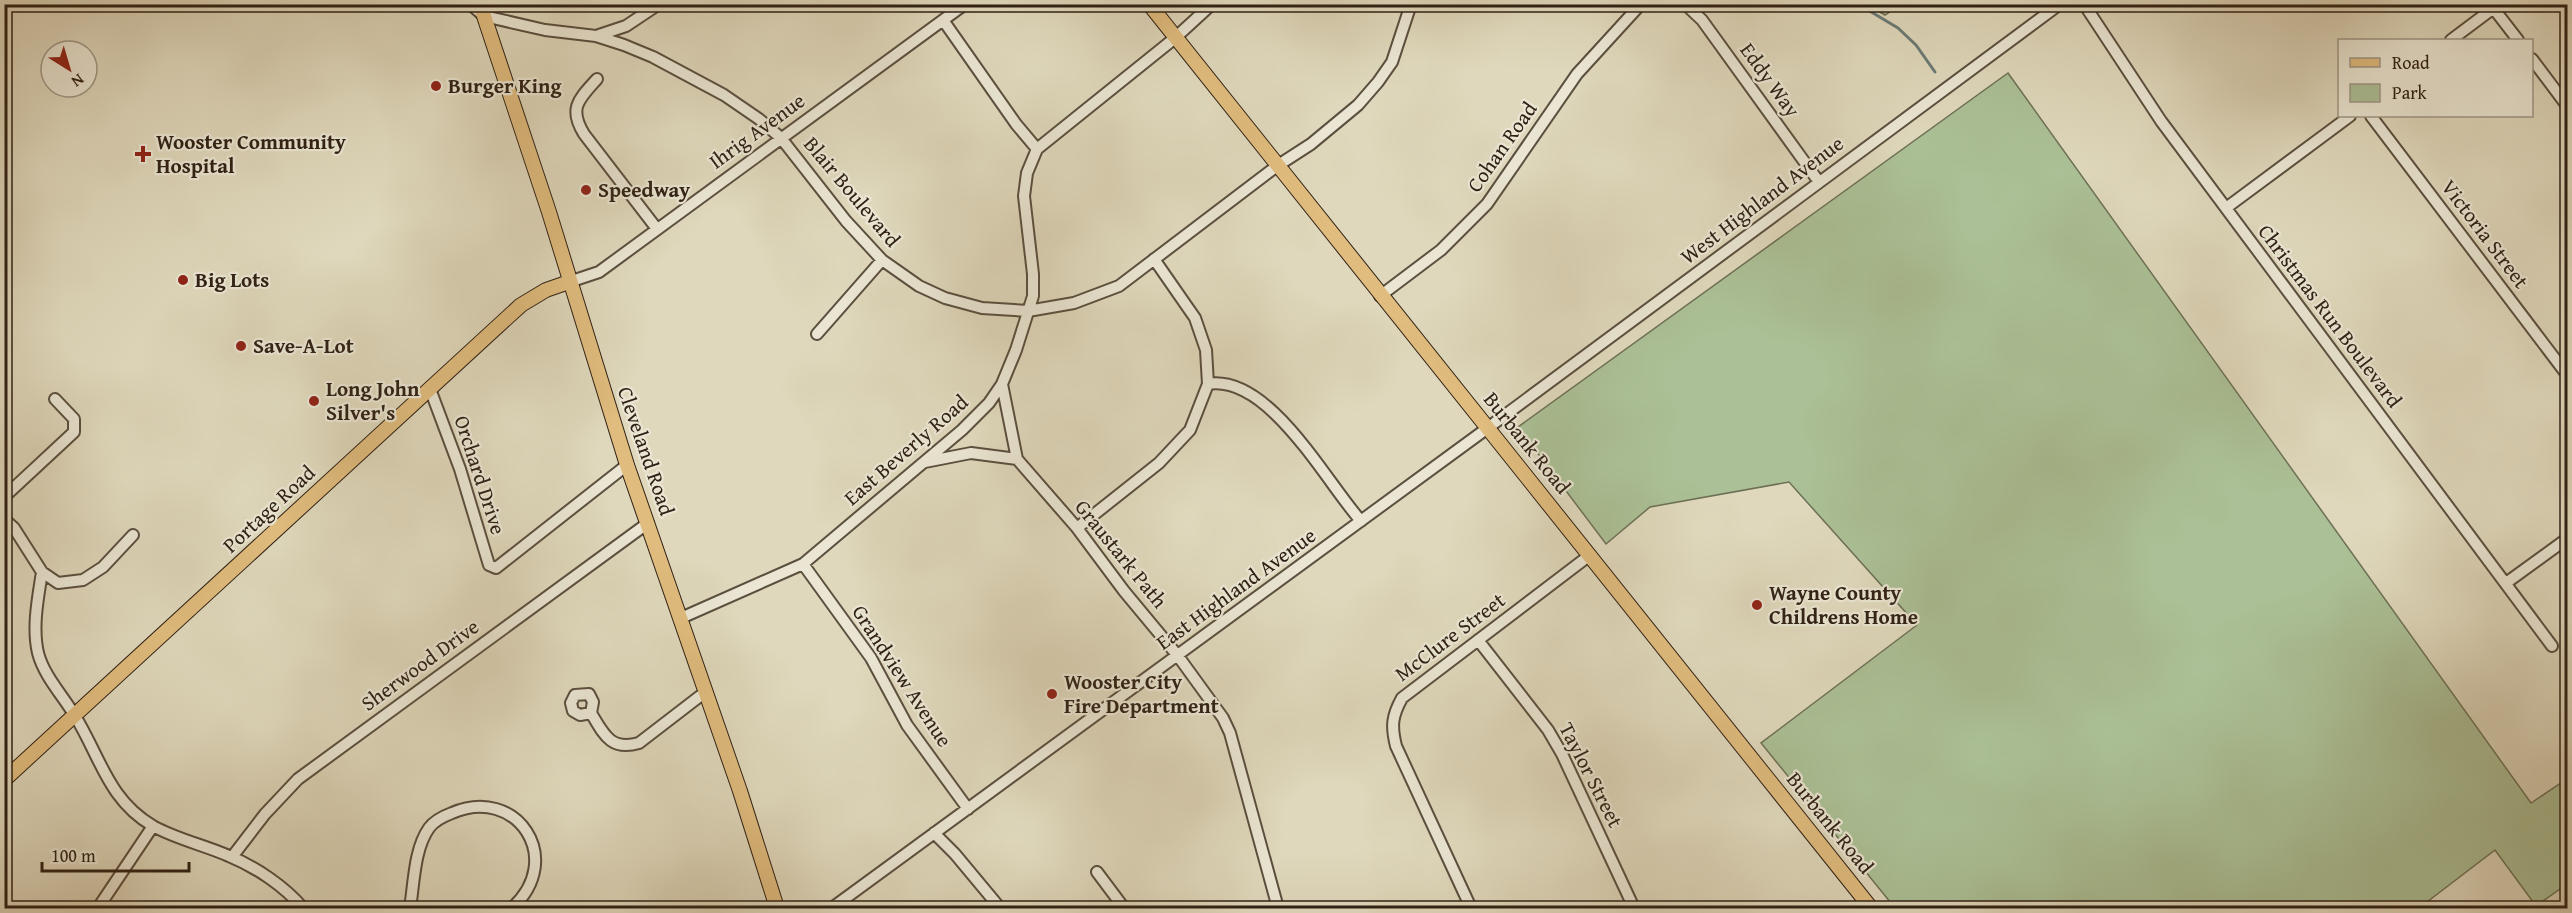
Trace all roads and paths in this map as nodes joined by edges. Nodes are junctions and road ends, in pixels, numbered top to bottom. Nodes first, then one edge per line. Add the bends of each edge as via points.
1 (470, 4) edge
2 (659, 4) edge
3 (965, 4) edge
4 (1149, 4) edge
5 (1212, 4) edge
6 (1411, 4) edge
7 (1641, 4) edge
8 (1684, 4) edge
9 (2060, 4) edge
10 (2084, 4) edge
11 (2497, 7) edge
12 (482, 10) edge
13 (942, 20) junction
14 (596, 36) junction
15 (1175, 38) junction
16 (2452, 39) edge
17 (2517, 39) edge
18 (2533, 60) edge
19 (597, 80) dead end
20 (2568, 107) edge
21 (2349, 117) edge
22 (2372, 117) edge
23 (781, 138) junction
24 (1037, 149) junction
25 (1277, 166) junction
26 (1819, 182) junction
27 (2226, 208) junction
28 (657, 229) junction
29 (882, 260) junction
30 (1154, 260) junction
31 (569, 282) junction
32 (1380, 296) junction
33 (1028, 311) junction
34 (818, 334) dead end
35 (2568, 376) edge
36 (1002, 384) junction
37 (1208, 384) junction
38 (430, 389) junction
39 (55, 399) dead end
40 (1489, 427) junction
41 (1017, 459) junction
42 (922, 463) junction
43 (627, 465) junction
44 (4, 497) edge
45 (4, 519) edge
46 (1361, 520) junction
47 (648, 523) junction
48 (1077, 528) junction
49 (133, 535) dead end
50 (2568, 538) edge
51 (1590, 555) junction
52 (803, 564) junction
53 (42, 572) junction
54 (2506, 583) junction
55 (681, 618) junction
56 (1478, 640) junction
57 (2552, 646) dead end
58 (1178, 656) junction
59 (704, 693) junction
60 (591, 713) dead end
61 (76, 716) junction
62 (4, 780) edge
63 (968, 809) junction
64 (153, 826) junction
65 (934, 833) junction
66 (232, 857) junction
67 (1097, 872) dead end
68 (98, 909) edge
69 (303, 909) edge
70 (410, 909) edge
71 (512, 909) edge
72 (777, 909) edge
73 (832, 909) edge
74 (1000, 909) edge
75 (1124, 909) edge
76 (1278, 909) edge
77 (1471, 909) edge
78 (1634, 909) edge
79 (1872, 909) edge

1 - 12 street
2 - 14 street via 617,31
3 - 13 street, Ihrig Avenue
4 - 15 main road, Burbank Road
5 - 15 street
6 - 25 street, Blair Boulevard via 1392,62 1359,105
7 - 32 street, Cohan Road via 1562,93 1487,204 1441,250
8 - 26 street, Eddy Way via 1702,20
9 - 26 street, West Highland Avenue
10 - 27 street, Christmas Run Boulevard via 2161,121
11 - 16 street
11 - 17 street
12 - 14 street, Blair Boulevard via 545,30
12 - 31 main road, Cleveland Road
13 - 23 street, Ihrig Avenue
13 - 24 street
14 - 23 street, Blair Boulevard via 653,57 724,95
15 - 24 street
15 - 25 main road, Burbank Road
18 - 20 street
19 - 28 street via 579,102 576,121
21 - 27 street
22 - 35 street, Victoria Street
23 - 28 street, Ihrig Avenue
23 - 29 street, Blair Boulevard
24 - 33 street, East Beverly Road via 1027,173 1024,195 1033,274
25 - 30 street, Blair Boulevard
25 - 32 main road, Burbank Road
26 - 40 street, West Highland Avenue
27 - 54 street, Christmas Run Boulevard
28 - 31 street, Ihrig Avenue via 600,272
29 - 33 street, Blair Boulevard via 945,298 982,308
29 - 34 street
30 - 33 street, Blair Boulevard via 1096,296
30 - 37 street via 1195,318 1206,350
31 - 38 main road, Portage Road via 521,305
31 - 43 main road, Cleveland Road
32 - 40 main road, Burbank Road
33 - 36 street, East Beverly Road
36 - 41 street, Graustark Path
36 - 42 street, East Beverly Road via 969,423
37 - 46 street via 1225,383 1274,411
37 - 48 street via 1190,430 1159,463
38 - 43 street, Orchard Drive via 460,469 489,565 496,568
38 - 61 main road, Portage Road
39 - 44 street via 74,419 74,432
40 - 46 street, East Highland Avenue
40 - 51 main road, Burbank Road
41 - 42 street via 971,453
41 - 48 street, Graustark Path
42 - 52 street, East Beverly Road
43 - 47 main road, Cleveland Road
45 - 53 street
46 - 58 street, East Highland Avenue
47 - 55 main road, Cleveland Road
47 - 66 street, Sherwood Drive via 298,779
48 - 58 street, Graustark Path
49 - 53 street via 103,567 83,580 58,583
50 - 54 street
51 - 56 street, McClure Street
51 - 79 main road, Burbank Road
52 - 55 street, East Beverly Road
52 - 63 street, Grandview Avenue via 871,658 907,725
53 - 61 street via 38,654
54 - 57 street, Christmas Run Boulevard
55 - 59 main road, Cleveland Road
56 - 77 street, McClure Street via 1402,698 1391,727 1402,762
56 - 78 street, Taylor Street via 1562,754
58 - 63 street, East Highland Avenue
58 - 76 street, Graustark Path via 1230,733
59 - 60 street via 639,742 627,746 614,744
59 - 72 main road, Cleveland Road
61 - 62 main road, Portage Road
61 - 64 street via 113,789 133,812
63 - 65 street, East Highland Avenue
64 - 66 street
64 - 68 street
65 - 73 street, East Highland Avenue
65 - 74 street
66 - 69 street via 276,883
67 - 75 street
70 - 71 street via 422,842 430,827 467,806 490,807 510,815 533,843 533,880

